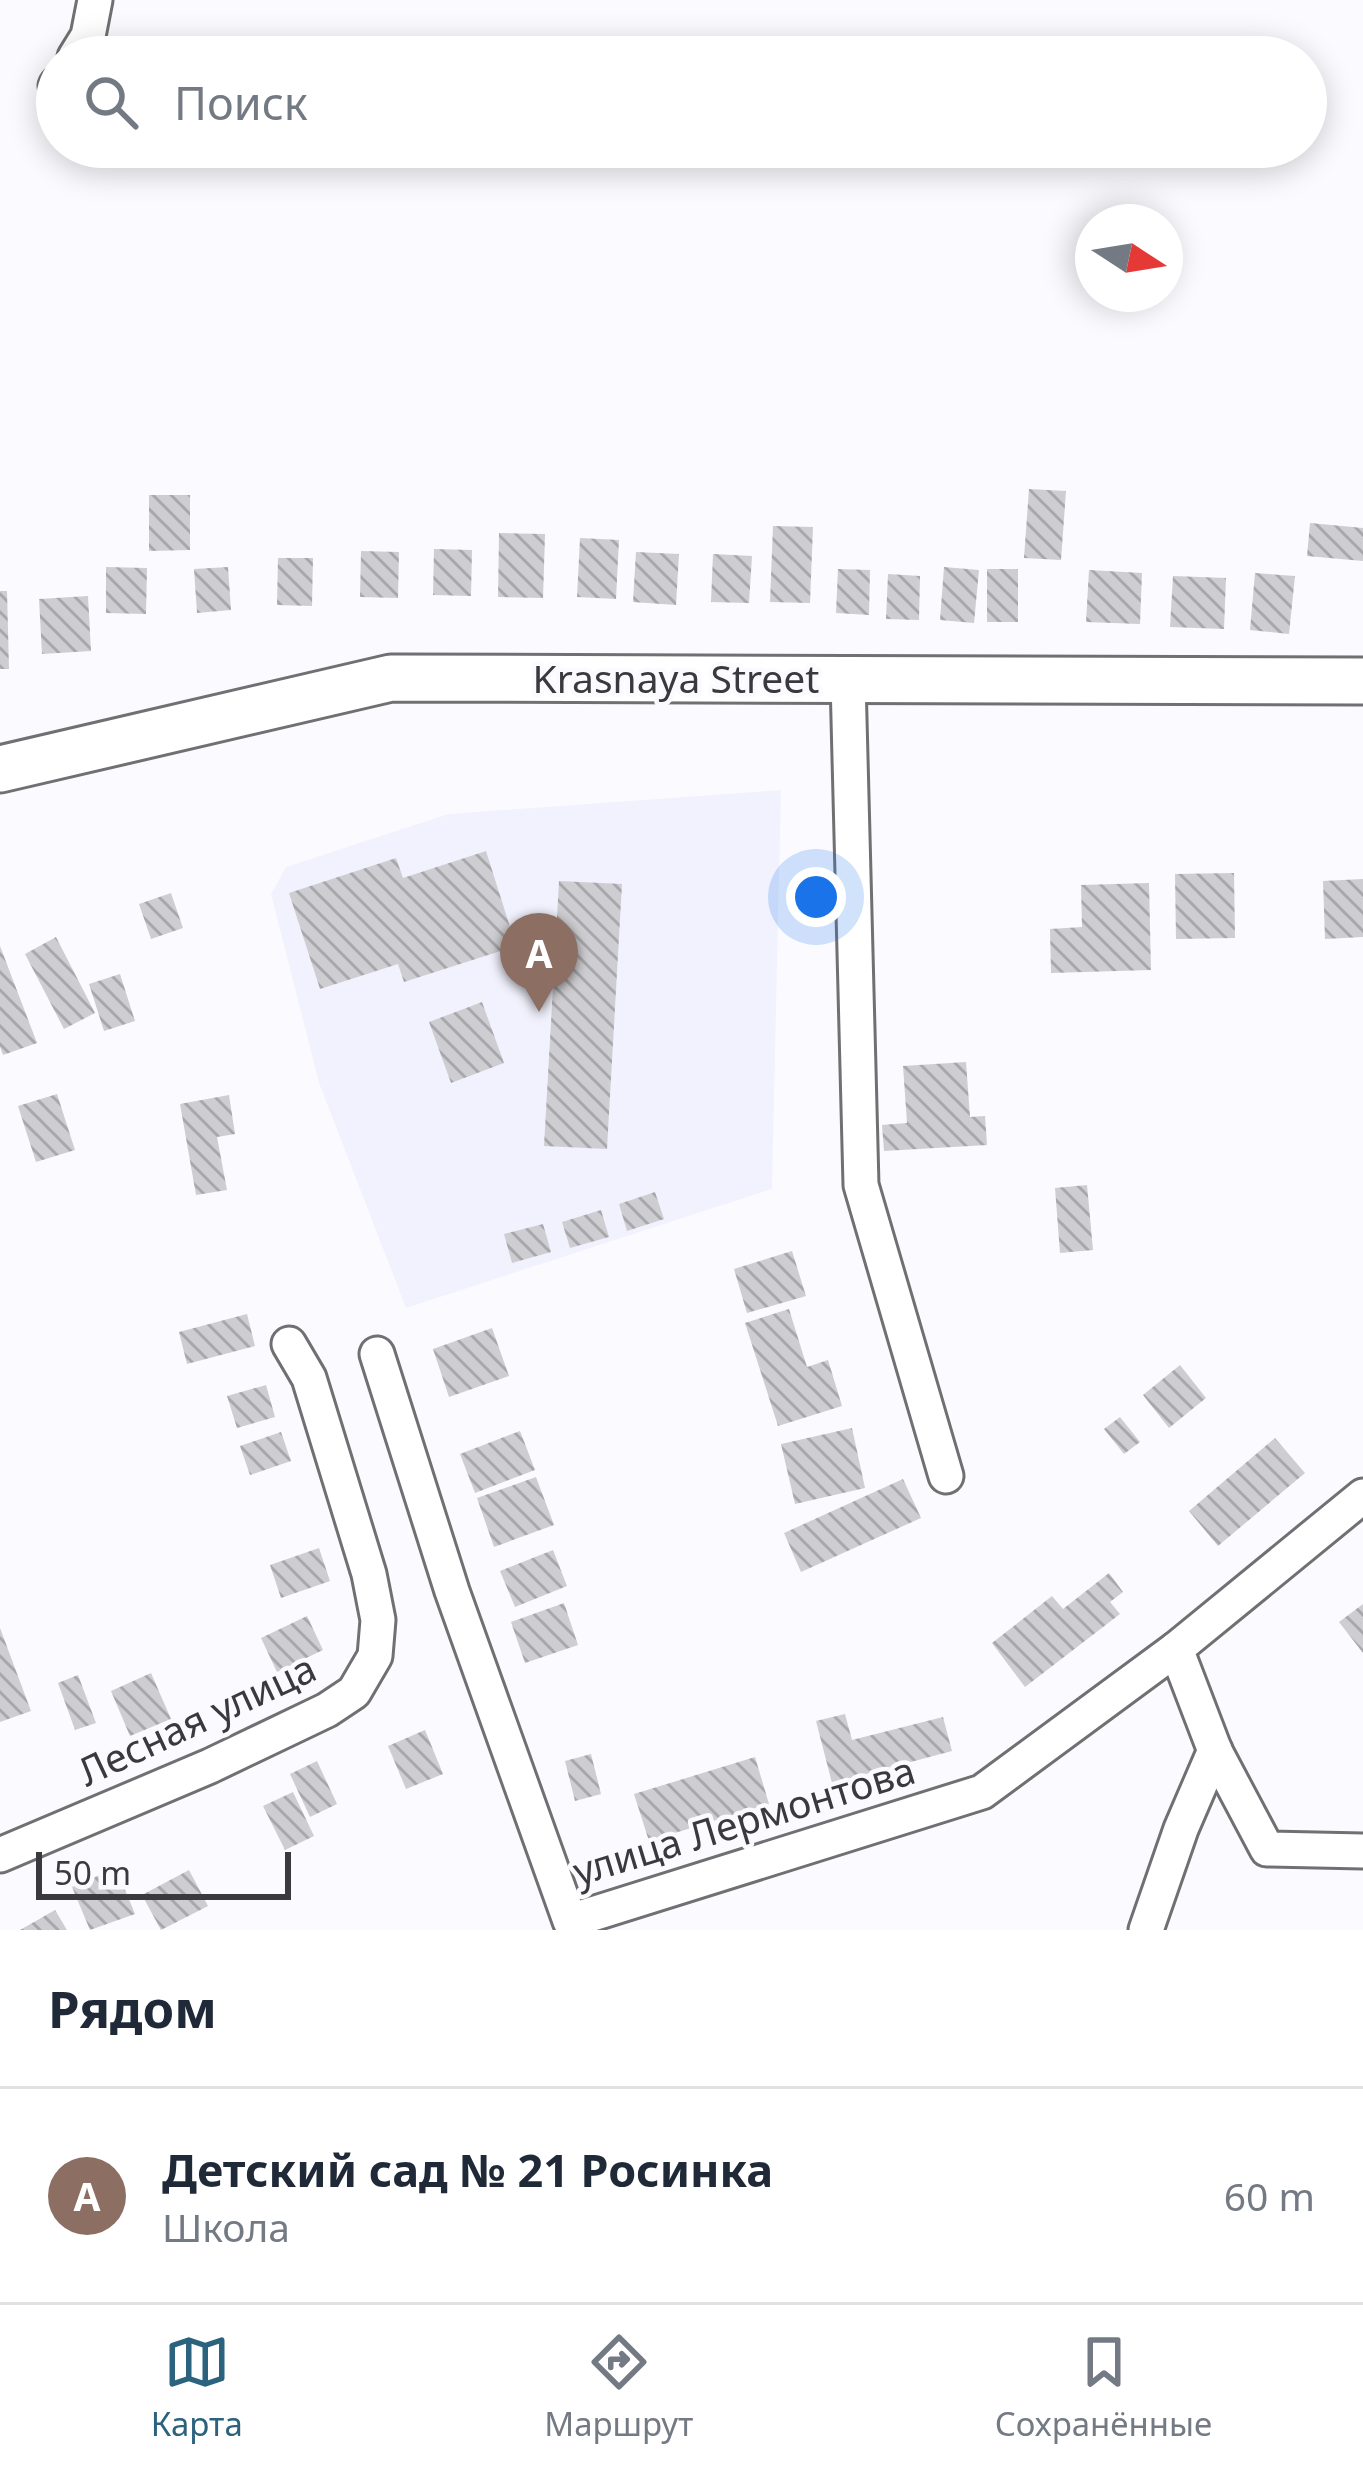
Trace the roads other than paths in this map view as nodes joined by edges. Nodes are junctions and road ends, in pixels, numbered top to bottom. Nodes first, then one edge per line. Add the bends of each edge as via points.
1 (95, 0) edge
2 (88, 36) edge
3 (848, 680) junction
4 (1363, 680) edge
5 (0, 769) edge
6 (289, 1344) dead end
7 (377, 1354) dead end
8 (946, 1475) dead end
9 (1363, 1496) edge
10 (1176, 1649) junction
11 (1215, 1750) junction
12 (1363, 1851) edge
13 (0, 1855) edge
14 (1146, 1930) edge

1 - 2 street
3 - 4 main road, Krasnaya Street
3 - 5 main road, Krasnaya Street via 392,678
3 - 8 street via 861,1185
6 - 13 street, Лесная улица via 308,1378 369,1574 375,1656 354,1692 327,1709
7 - 10 street, улица Лермонтова via 570,1922 982,1792
9 - 10 street, улица Лермонтова
10 - 11 street
11 - 12 street via 1268,1850
11 - 14 street

